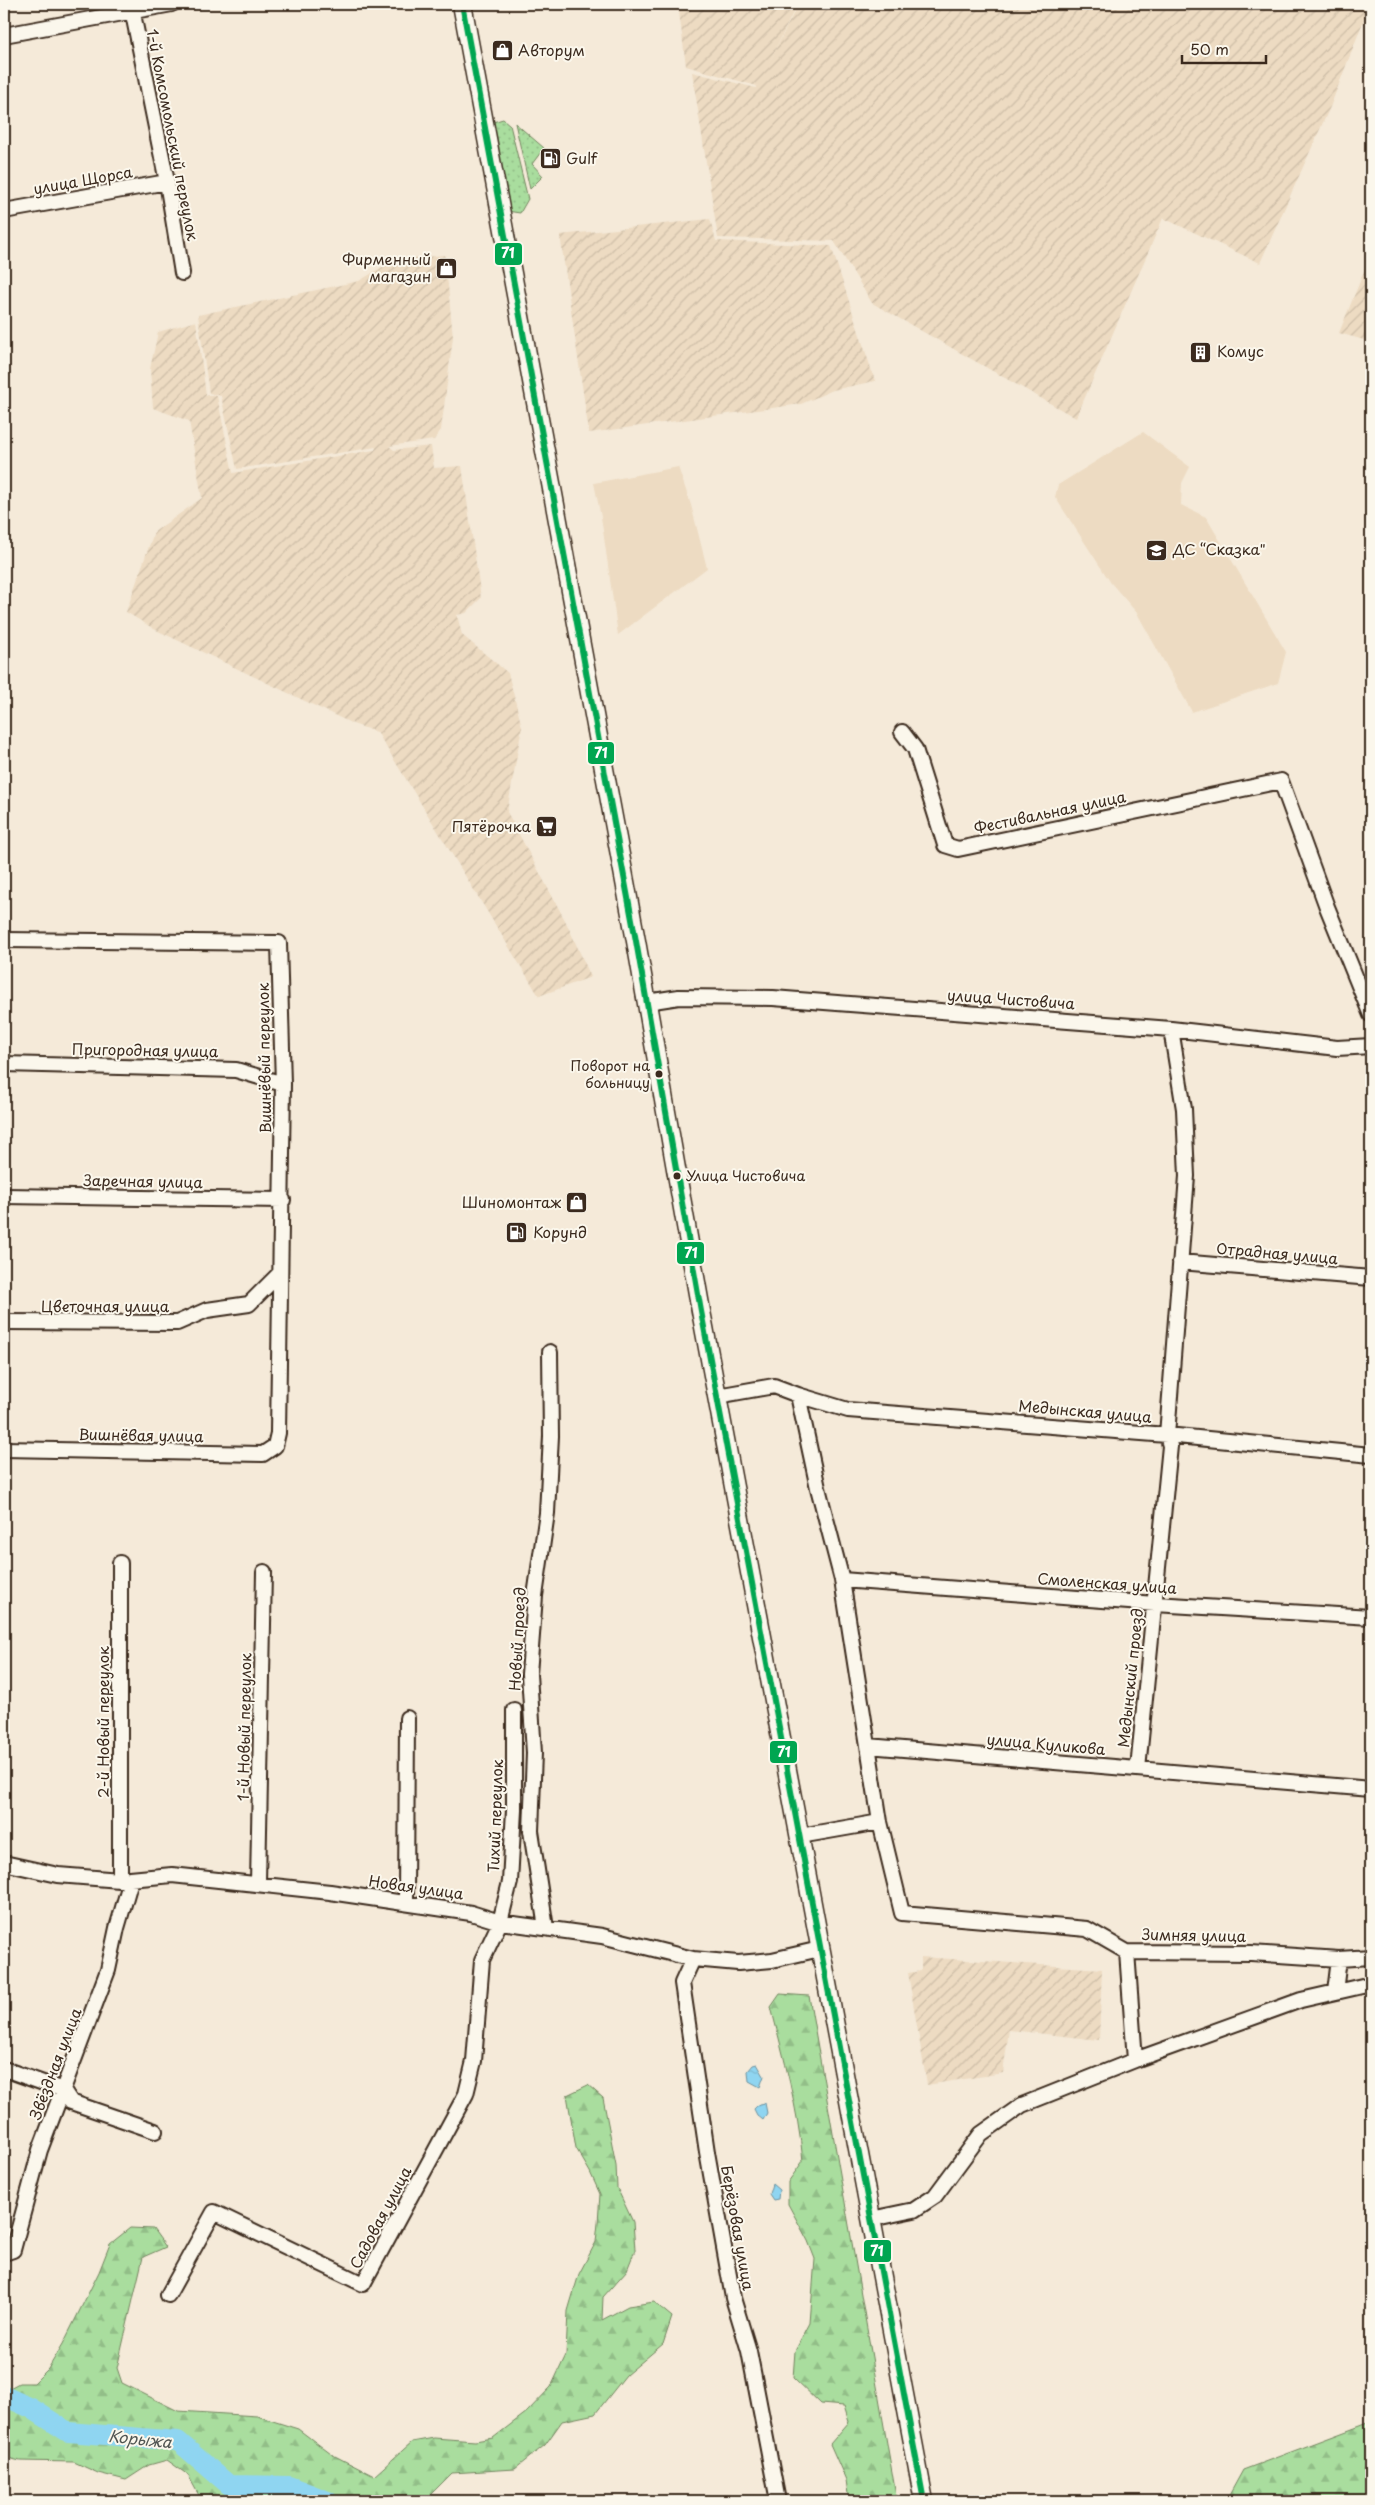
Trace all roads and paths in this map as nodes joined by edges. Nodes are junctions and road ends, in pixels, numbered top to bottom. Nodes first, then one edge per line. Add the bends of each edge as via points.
1 (172, 4) edge
2 (462, 4) edge
3 (131, 7) edge
4 (4, 35) edge
5 (167, 182) junction
6 (4, 211) edge
7 (182, 273) dead end
8 (902, 732) dead end
9 (4, 940) edge
10 (647, 1002) junction
11 (1371, 1015) edge
12 (1171, 1029) junction
13 (1371, 1046) edge
14 (4, 1064) edge
15 (283, 1084) junction
16 (4, 1196) edge
17 (283, 1200) junction
18 (1180, 1262) junction
19 (280, 1273) junction
20 (1371, 1278) edge
21 (4, 1322) edge
22 (550, 1352) dead end
23 (798, 1395) junction
24 (717, 1396) junction
25 (1167, 1435) junction
26 (275, 1446) joint
27 (4, 1449) edge
28 (1371, 1455) edge
29 (120, 1563) dead end
30 (264, 1572) dead end
31 (842, 1580) junction
32 (1155, 1604) junction
33 (1371, 1618) edge
34 (514, 1710) dead end
35 (407, 1718) dead end
36 (868, 1746) junction
37 (1138, 1769) junction
38 (1371, 1790) edge
39 (880, 1822) junction
40 (800, 1836) junction
41 (4, 1864) edge
42 (126, 1880) junction
43 (258, 1883) junction
44 (406, 1904) junction
45 (500, 1922) junction
46 (546, 1928) junction
47 (820, 1949) junction
48 (1127, 1952) junction
49 (1371, 1957) edge
50 (693, 1959) junction
51 (1339, 1959) junction
52 (1371, 1984) edge
53 (1335, 1992) junction
54 (1135, 2060) junction
55 (4, 2069) edge
56 (63, 2090) junction
57 (155, 2131) dead end
58 (872, 2218) junction
59 (4, 2252) edge
60 (168, 2295) dead end
61 (778, 2501) edge
62 (924, 2501) edge

1 - 3 street
2 - 10 main road
3 - 4 street
3 - 5 street, 1-й Комсомольский переулок
5 - 6 street, улица Щорса
5 - 7 street, 1-й Комсомольский переулок
8 - 11 street, Фестивальная улица via 915,749 945,845 958,849 1281,781
9 - 15 street, Вишнёвый переулок via 278,943
10 - 12 street, улица Чистовича via 679,997 773,998
10 - 24 main road
12 - 13 street, улица Чистовича via 1337,1048
12 - 18 street, Медынский проезд via 1184,1109 1187,1176
14 - 15 street, Пригородная улица via 236,1070
15 - 17 street, Вишнёвый переулок
16 - 17 street, Заречная улица
17 - 19 street, Вишнёвый переулок
18 - 20 street, Отрадная улица
18 - 25 street, Медынский проезд
19 - 21 street, Цветочная улица via 249,1304 207,1310 177,1323
19 - 26 street, Вишнёвый переулок via 278,1433
22 - 46 street, Новый проезд via 551,1436 547,1503 529,1674 534,1753 530,1831
23 - 24 street, Медынская улица via 774,1386
23 - 25 street, Медынская улица via 848,1410
23 - 31 street
24 - 40 main road
25 - 28 street, Медынская улица
25 - 32 street, Медынский проезд via 1170,1446
26 - 27 street, Вишнёвая улица via 263,1454
29 - 42 street, 2-й Новый переулок
30 - 43 street, 1-й Новый переулок
31 - 32 street, Смоленская улица
31 - 36 street
32 - 33 street, Смоленская улица
32 - 37 street, Медынский проезд
34 - 45 street, Тихий переулок via 513,1846 510,1882
35 - 44 street
36 - 37 street, улица Куликова
36 - 39 street
37 - 38 street, улица Куликова
39 - 40 street
39 - 48 street, Зимняя улица via 902,1913 1087,1929
40 - 47 main road
41 - 42 street, Новая улица via 58,1875
42 - 43 street, Новая улица via 172,1875
42 - 56 street, Звёздная улица via 108,1970
43 - 44 street, Новая улица
44 - 45 street, Новая улица via 471,1913
45 - 46 street, Новая улица
45 - 60 street, Садовая улица via 487,1945 480,1968 470,2086 363,2284 214,2212
46 - 50 street, Новая улица via 602,1936
47 - 50 street, Новая улица via 738,1964
47 - 58 main road
48 - 51 street, Зимняя улица via 1251,1953
48 - 54 street
49 - 51 street, Зимняя улица
50 - 61 street, Берёзовая улица via 682,1983 707,2152 733,2298 749,2351
51 - 53 street
52 - 53 street
53 - 54 street via 1301,2000
54 - 58 street via 1022,2105 981,2134 935,2196 914,2210
55 - 56 street
56 - 57 street via 71,2102
56 - 59 street, Звёздная улица via 40,2150 13,2250
58 - 62 main road

